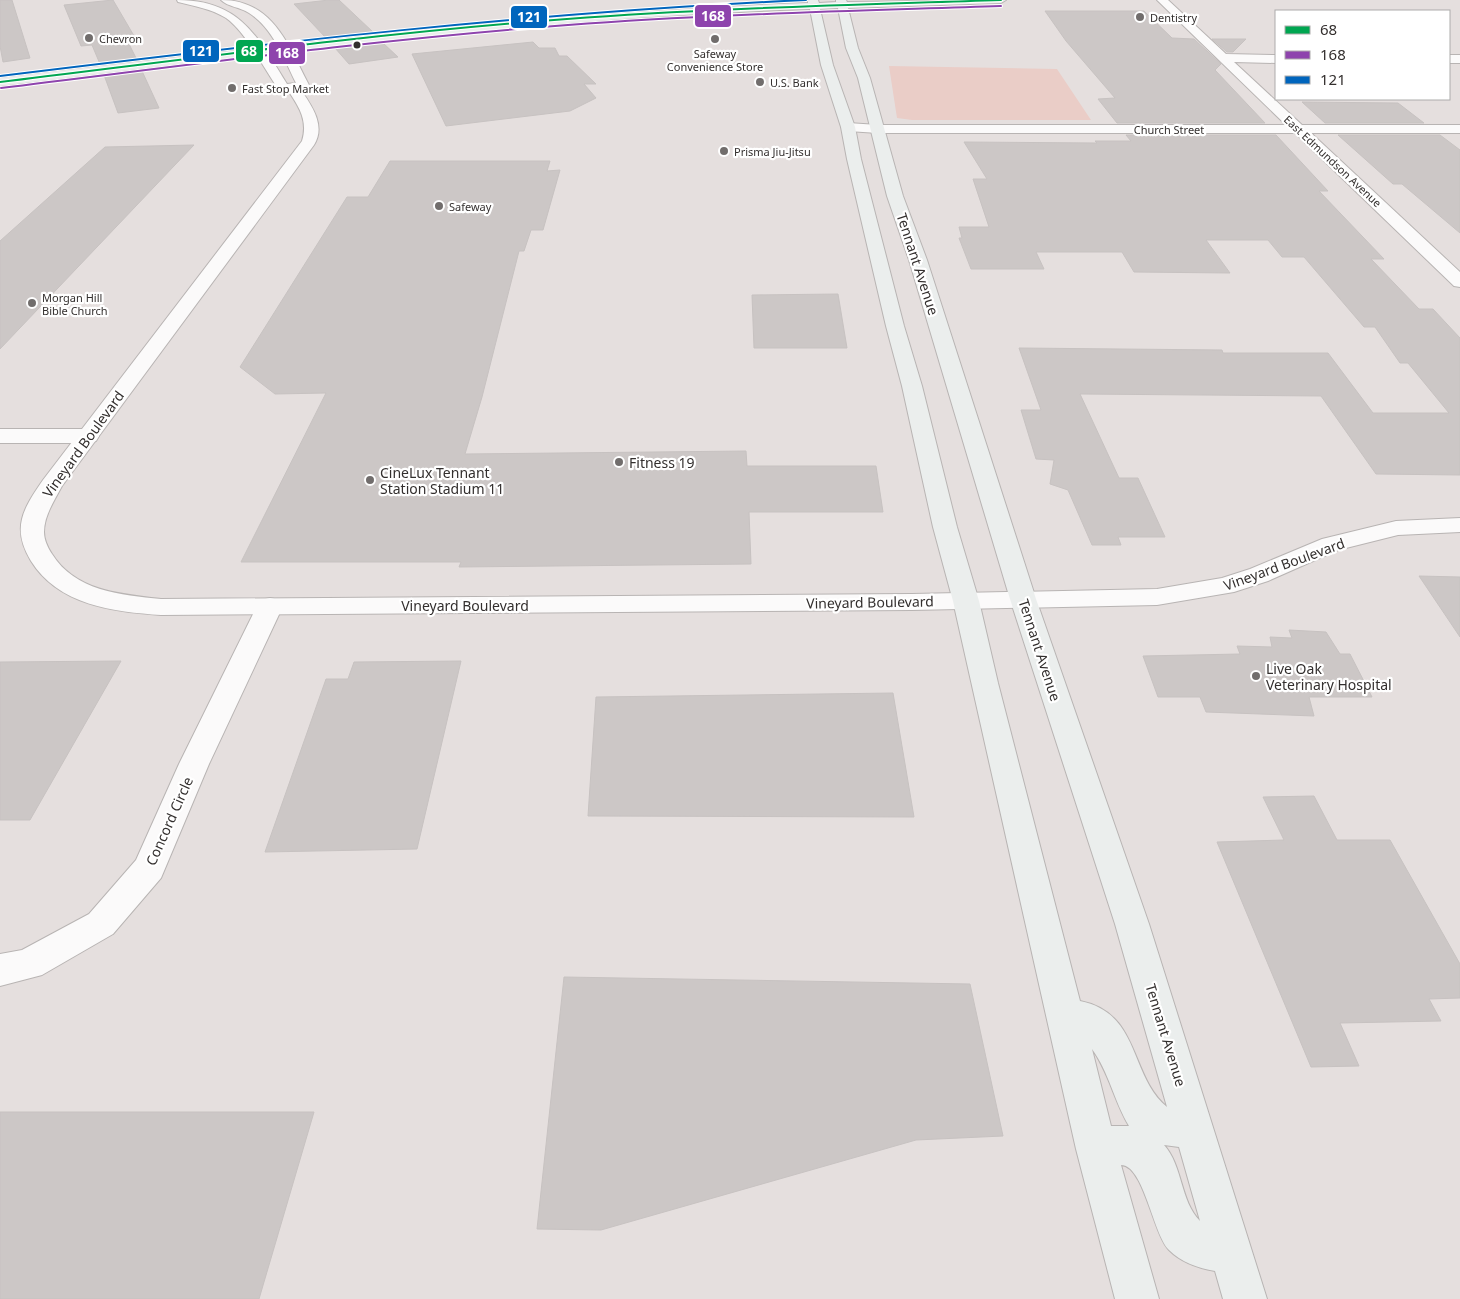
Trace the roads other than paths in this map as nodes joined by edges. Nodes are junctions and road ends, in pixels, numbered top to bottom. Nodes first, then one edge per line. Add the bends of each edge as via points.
1 (182, 0) edge
2 (226, 0) edge
3 (785, 0) edge
4 (1001, 0) edge
5 (1162, 0) edge
6 (841, 2) edge
7 (813, 3) edge
8 (280, 44) junction
9 (256, 47) junction
10 (1224, 58) junction
11 (1275, 59) edge
12 (0, 75) edge
13 (0, 82) edge
14 (293, 89) junction
15 (848, 129) junction
16 (878, 129) junction
17 (1298, 129) junction
18 (1460, 129) edge
19 (1460, 282) edge
20 (0, 436) edge
21 (88, 436) junction
22 (1460, 525) edge
23 (1023, 599) junction
24 (966, 601) junction
25 (270, 606) junction
26 (0, 970) edge
27 (1065, 1015) junction
28 (1194, 1127) junction
29 (1096, 1149) junction
30 (1231, 1252) junction
31 (1137, 1299) edge
32 (1245, 1299) edge

1 - 9 street, Vineyard Boulevard via 214,8 230,16
2 - 8 street via 252,10
3 - 8 main road via 526,16
4 - 6 main road
5 - 10 street, East Edmundson Avenue
6 - 7 main road
6 - 16 main road, Tennant Avenue
7 - 8 main road via 566,19
7 - 15 main road via 827,65
8 - 9 main road
8 - 14 street via 303,85
9 - 12 main road
9 - 13 main road
9 - 14 street, Vineyard Boulevard via 283,87
10 - 11 street
10 - 17 street, East Edmundson Avenue
14 - 21 street, Vineyard Boulevard via 311,117 313,133 309,142
15 - 16 street, Church Street
15 - 24 main road via 944,528
16 - 17 street, Church Street
16 - 23 main road, Tennant Avenue via 896,196
17 - 18 street, Church Street
17 - 19 street, East Edmundson Avenue
20 - 21 street
21 - 25 street, Vineyard Boulevard via 51,484 37,509 32,531 42,562 59,578 81,592 134,605
22 - 23 street, Vineyard Boulevard via 1396,528 1331,544 1225,586 1157,597
23 - 24 street, Vineyard Boulevard
23 - 28 main road, Tennant Avenue via 1132,924
24 - 25 street, Vineyard Boulevard
24 - 27 main road
25 - 26 street, Concord Circle via 194,764 149,868 101,924 29,964
27 - 28 main road via 1092,1021 1108,1037 1142,1112 1158,1125 1180,1130
27 - 29 main road
28 - 30 main road, Tennant Avenue
29 - 30 main road via 1129,1145 1144,1152 1154,1164 1177,1225 1193,1243
29 - 31 main road
30 - 32 main road, Tennant Avenue

